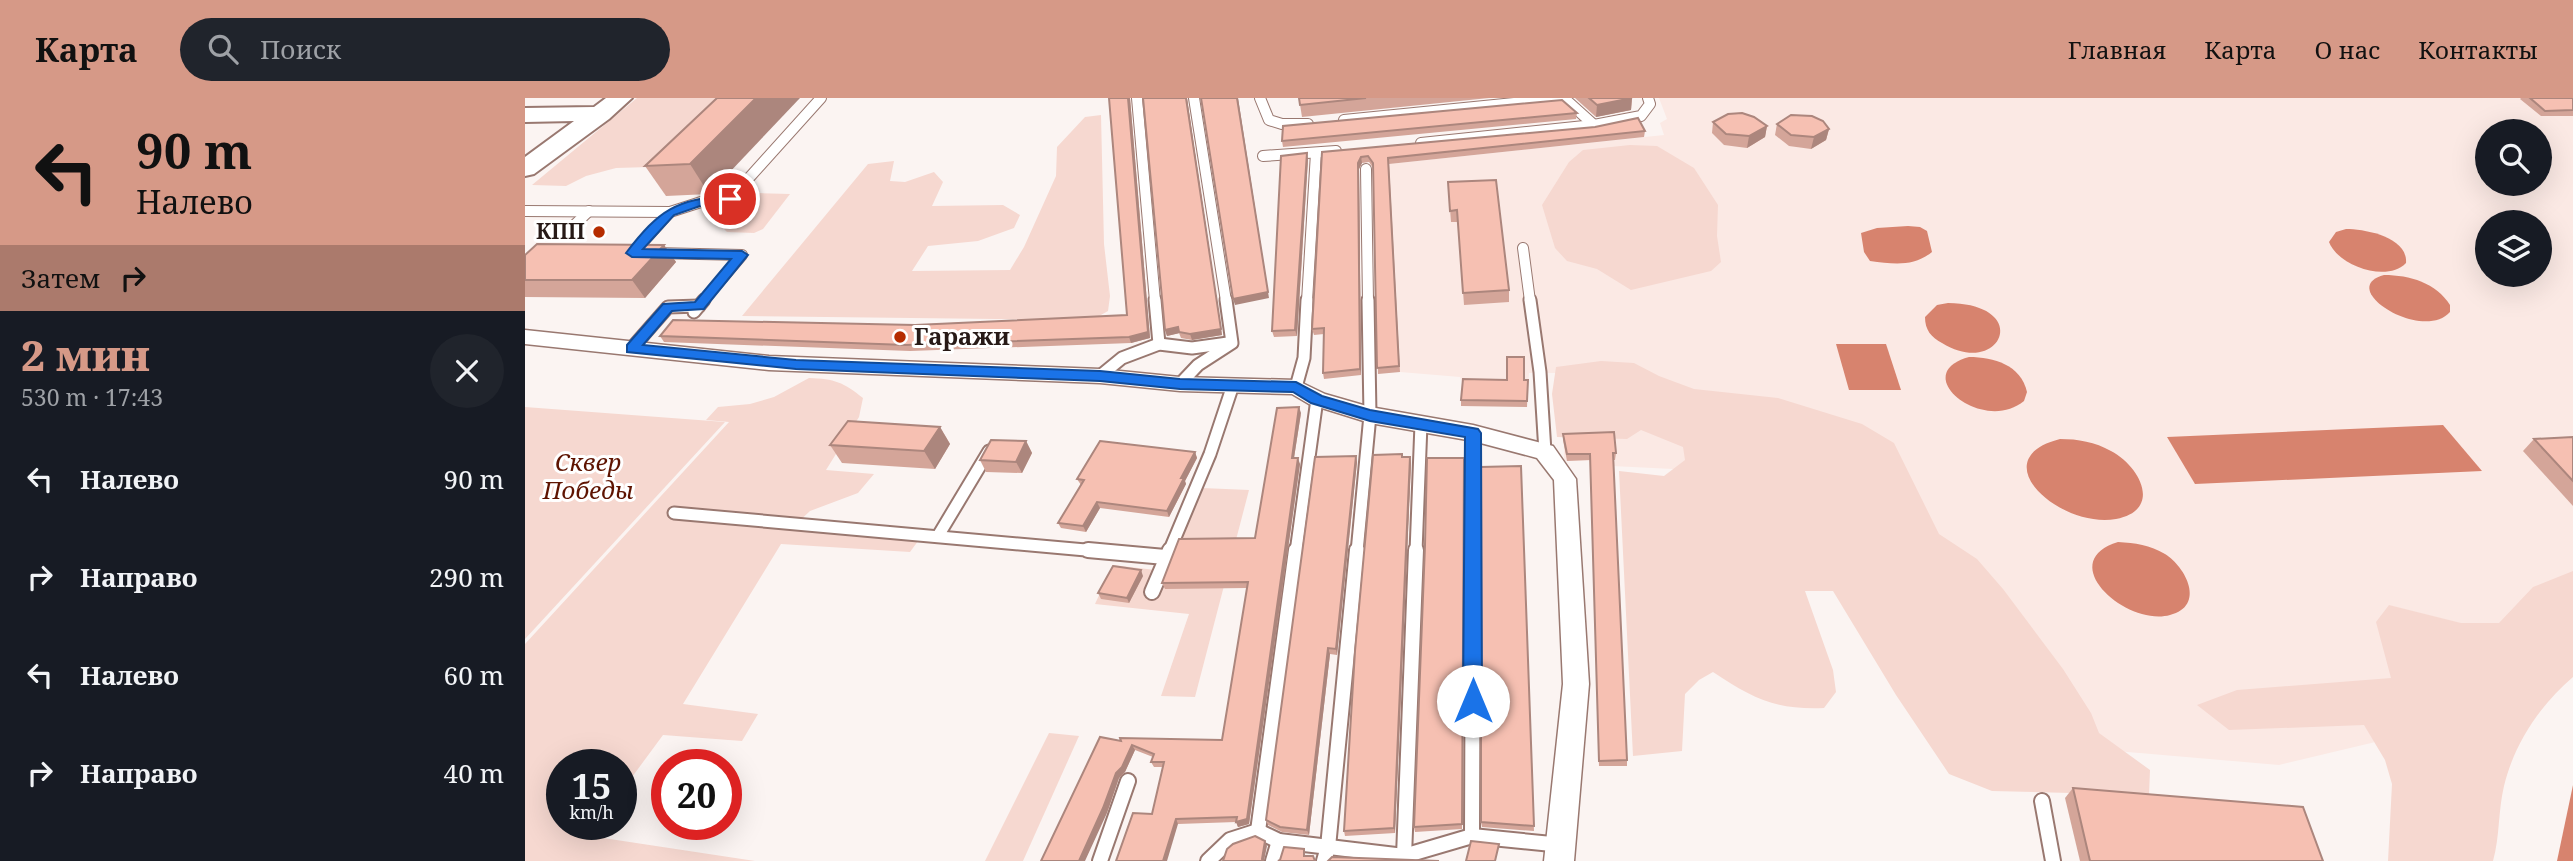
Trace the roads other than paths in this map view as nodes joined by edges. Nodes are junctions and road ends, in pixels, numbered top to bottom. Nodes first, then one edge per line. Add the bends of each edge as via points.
1 (621, 98) edge
2 (821, 98) edge
3 (1137, 98) edge
4 (1194, 98) edge
5 (1260, 98) edge
6 (1648, 98) edge
7 (525, 114) edge
8 (601, 114) junction
9 (1335, 121) edge
10 (1322, 123) edge
11 (1594, 125) junction
12 (1409, 144) edge
13 (1343, 150) edge
14 (1316, 153) junction
15 (1263, 156) dead end
16 (525, 169) edge
17 (1366, 169) dead end
18 (525, 211) edge
19 (589, 211) junction
20 (670, 212) junction
21 (568, 231) dead end
22 (1523, 248) dead end
23 (621, 253) edge
24 (632, 253) junction
25 (525, 337) edge
26 (1231, 343) junction
27 (1159, 344) junction
28 (632, 348) junction
29 (1100, 376) junction
30 (1180, 384) junction
31 (1233, 385) junction
32 (1296, 387) junction
33 (1317, 399) junction
34 (1370, 415) junction
35 (1421, 424) junction
36 (1473, 433) junction
37 (989, 451) edge
38 (1545, 452) junction
39 (674, 513) dead end
40 (939, 536) junction
41 (1165, 557) junction
42 (1152, 592) dead end
43 (1128, 781) dead end
44 (2042, 801) dead end
45 (1258, 831) junction
46 (1472, 836) junction
47 (1279, 841) junction
48 (1561, 853) edge
49 (1326, 854) edge
50 (1400, 858) edge
51 (1100, 861) edge
52 (1208, 861) edge
53 (1272, 861) edge
54 (2053, 861) edge

1 - 8 main road
2 - 20 lane via 730,199
3 - 27 lane
4 - 26 lane
5 - 10 lane via 1269,120 1295,125
6 - 11 lane via 1650,104 1641,116
7 - 8 main road
8 - 16 main road
9 - 11 lane via 1564,98
11 - 12 lane
13 - 14 lane
14 - 15 lane
14 - 32 lane via 1304,358
17 - 34 lane
18 - 19 lane
19 - 20 lane
19 - 21 lane
20 - 24 lane
22 - 38 lane via 1540,372
23 - 24 lane
24 - 28 lane via 742,255 697,309 668,307
25 - 28 street
26 - 27 lane via 1192,348
26 - 30 lane via 1198,365
27 - 29 lane via 1122,358
28 - 29 street via 796,365
29 - 30 street
30 - 31 street
31 - 32 street
31 - 41 lane via 1210,454
32 - 33 street
33 - 34 street
33 - 45 lane
34 - 35 street
34 - 49 lane
35 - 36 street
35 - 50 lane
36 - 38 street
36 - 46 lane
37 - 40 lane
38 - 48 street via 1565,479 1577,684
39 - 40 lane
40 - 41 lane
41 - 42 lane
43 - 51 lane
44 - 54 lane
45 - 47 lane
45 - 52 lane via 1230,840
46 - 48 lane
46 - 50 lane
47 - 49 lane
47 - 53 lane
49 - 50 lane

